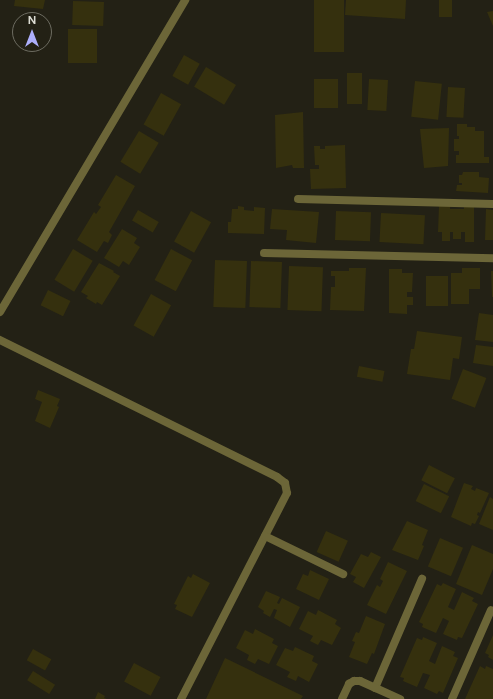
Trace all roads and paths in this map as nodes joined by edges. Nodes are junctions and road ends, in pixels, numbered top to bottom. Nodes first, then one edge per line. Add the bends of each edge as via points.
1 (185, 0) edge
2 (298, 199) dead end
3 (493, 204) edge
4 (264, 254) dead end
5 (493, 258) edge
6 (0, 312) edge
7 (0, 340) edge
8 (265, 536) junction
9 (343, 574) dead end
10 (422, 579) dead end
11 (491, 610) dead end
12 (374, 688) junction
13 (180, 699) edge
14 (342, 699) edge
15 (400, 699) edge
16 (452, 699) edge

1 - 6 street
2 - 3 street
4 - 5 street
7 - 8 street via 277,477 285,483 287,492
8 - 9 street
8 - 13 street
10 - 12 street
11 - 16 street
12 - 14 street via 354,681 349,684
12 - 15 street

